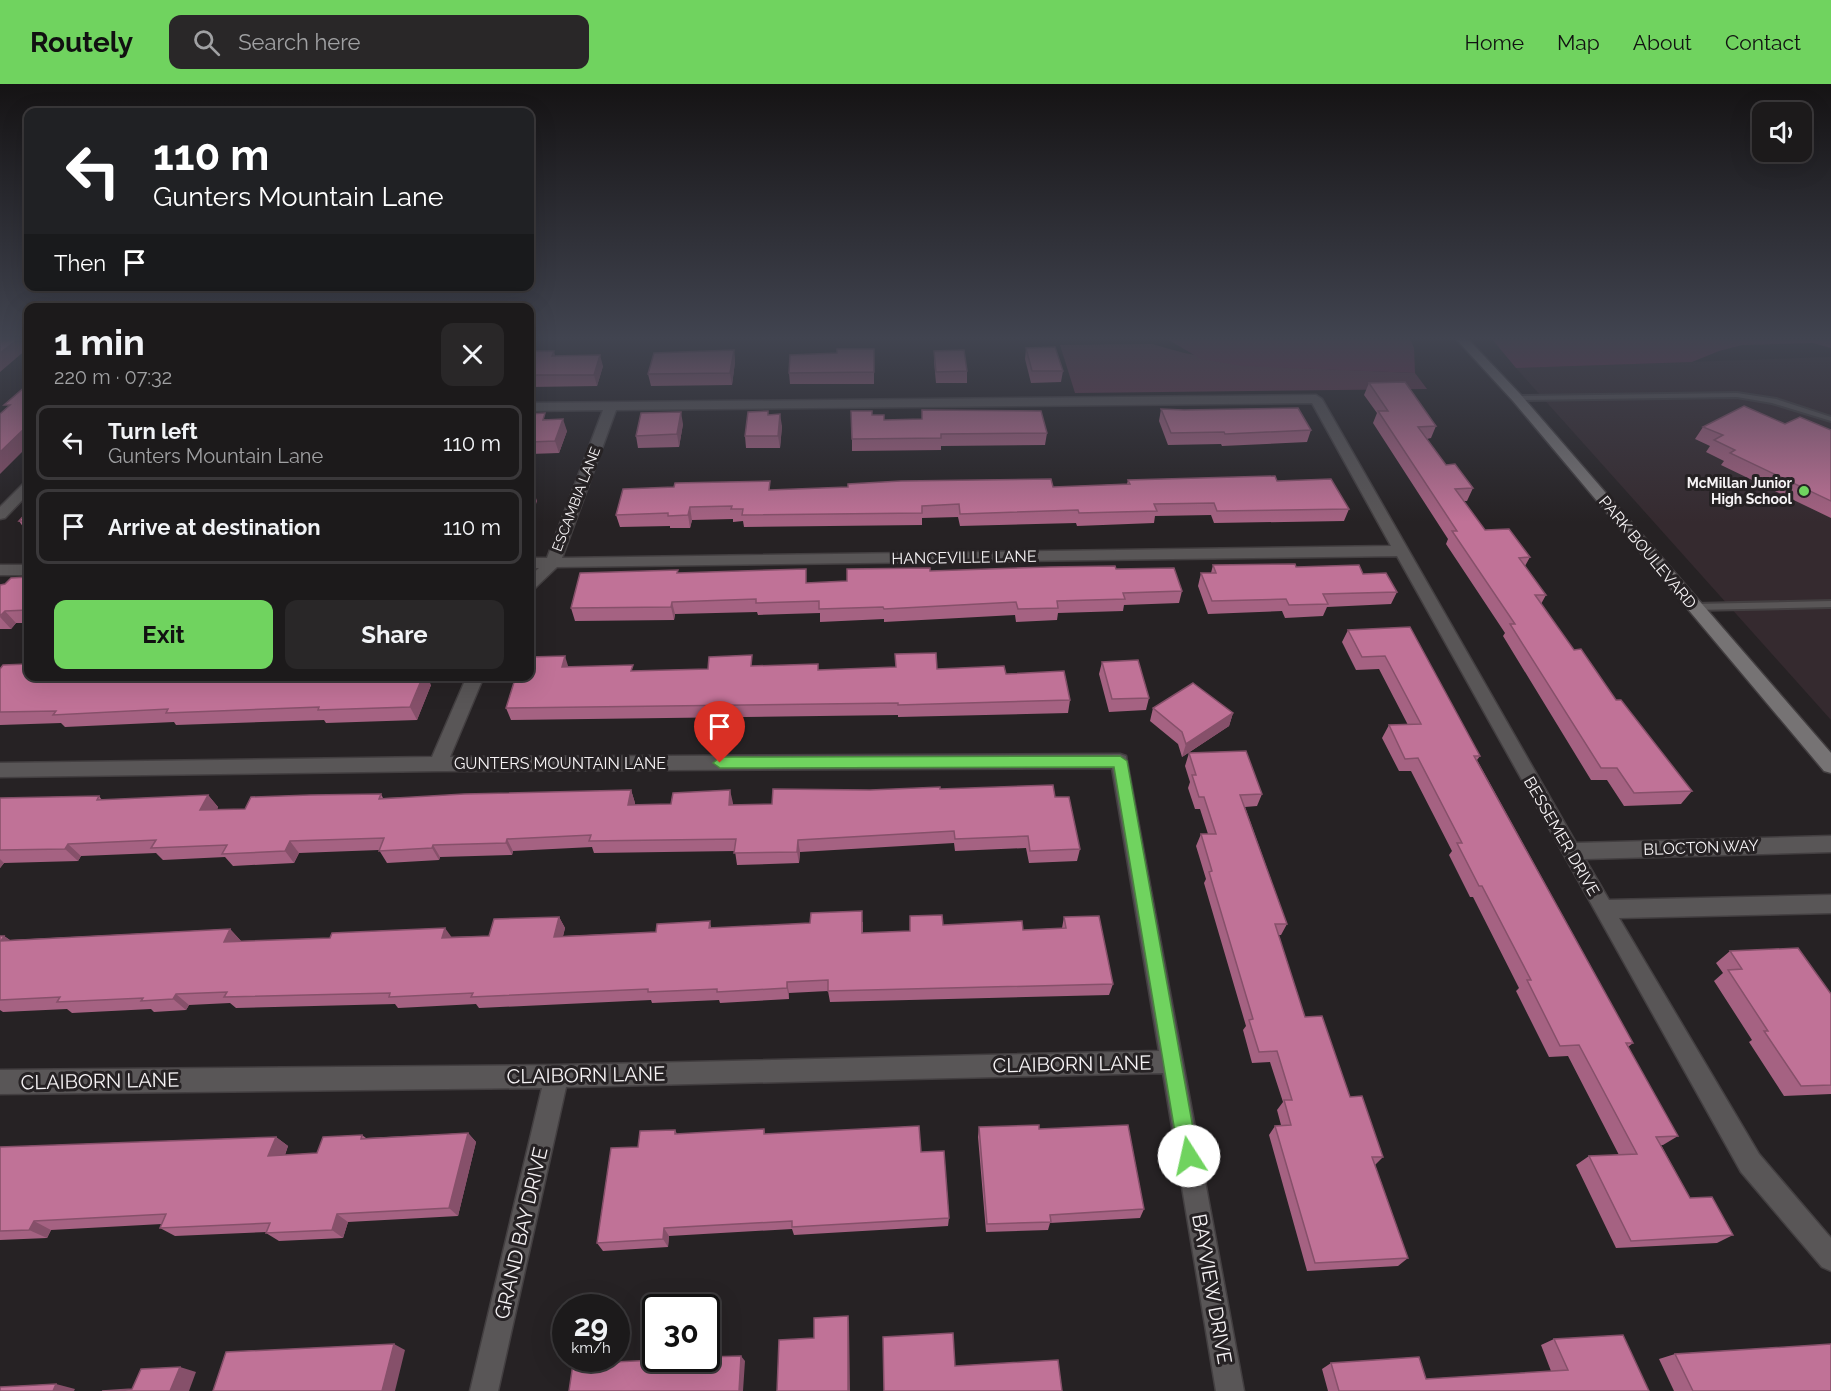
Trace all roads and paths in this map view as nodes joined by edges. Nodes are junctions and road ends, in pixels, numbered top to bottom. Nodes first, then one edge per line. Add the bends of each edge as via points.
1 (1216, 400) edge
2 (1317, 400) edge
3 (1519, 400) edge
4 (1765, 400) edge
5 (611, 406) junction
6 (1791, 406) junction
7 (534, 407) edge
8 (1831, 419) edge
9 (1831, 427) edge
10 (24, 491) edge
11 (0, 514) edge
12 (1399, 551) junction
13 (553, 562) junction
14 (534, 563) edge
15 (0, 570) edge
16 (24, 570) edge
17 (534, 580) edge
18 (1831, 604) edge
19 (1695, 607) junction
20 (474, 681) edge
21 (1120, 761) joint
22 (438, 764) junction
23 (1831, 766) edge
24 (0, 770) edge
25 (1831, 844) edge
26 (1570, 851) junction
27 (1831, 903) edge
28 (1603, 909) junction
29 (1172, 1062) junction
30 (557, 1076) junction
31 (0, 1082) edge
32 (1831, 1258) edge
33 (484, 1391) edge
34 (1230, 1391) edge

1 - 5 street, BESSEMER DRIVE
2 - 12 street, BESSEMER DRIVE
3 - 19 main road, PARK BOULEVARD
4 - 6 lane
5 - 7 street
5 - 13 street, ESCAMBIA LANE
6 - 8 lane
6 - 9 lane
10 - 11 street
12 - 13 street, HANCEVILLE LANE
12 - 26 street, BESSEMER DRIVE
13 - 14 street, HANCEVILLE LANE
13 - 17 street, ESCAMBIA LANE
15 - 16 street
18 - 19 lane
19 - 23 main road, PARK BOULEVARD
20 - 22 street
21 - 22 street, GUNTERS MOUNTAIN LANE
21 - 29 street, BAYVIEW DRIVE
22 - 24 street, GUNTERS MOUNTAIN LANE
25 - 26 street, BLOCTON WAY
26 - 28 street, BESSEMER DRIVE
27 - 28 street
28 - 32 street, BESSEMER DRIVE via 1750,1162
29 - 30 street, CLAIBORN LANE
29 - 34 street, BAYVIEW DRIVE
30 - 31 street, CLAIBORN LANE
30 - 33 street, GRAND BAY DRIVE

